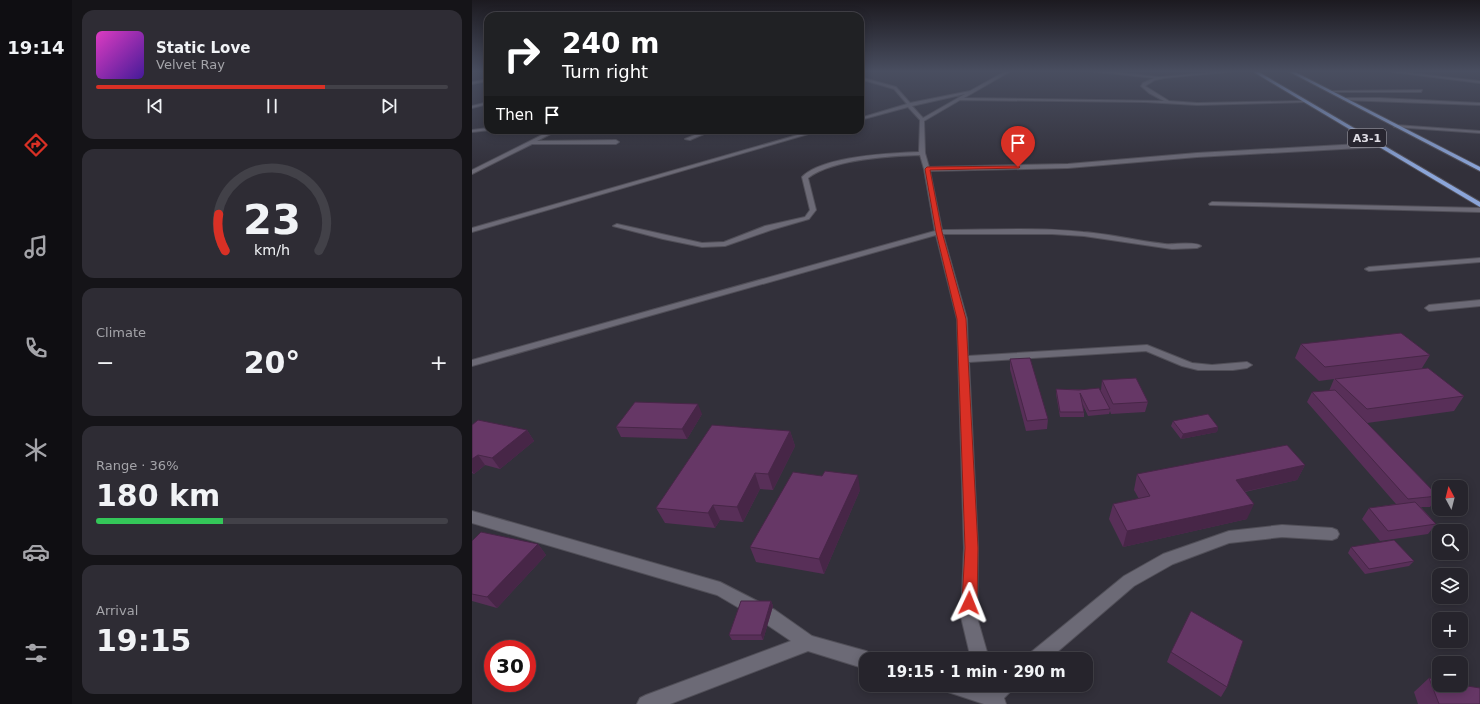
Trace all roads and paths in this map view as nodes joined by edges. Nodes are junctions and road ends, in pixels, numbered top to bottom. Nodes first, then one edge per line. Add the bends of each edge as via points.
1 (483, 104) edge
2 (914, 104) edge
3 (952, 104) edge
4 (1308, 104) edge
5 (1353, 104) edge
6 (909, 105) junction
7 (472, 106) edge
8 (864, 117) edge
9 (922, 120) junction
10 (1396, 126) junction
11 (484, 130) edge
12 (472, 131) edge
13 (1480, 132) edge
14 (549, 134) edge
15 (701, 134) edge
16 (806, 134) edge
17 (688, 139) dead end
18 (616, 142) dead end
19 (532, 143) junction
20 (1378, 145) junction
21 (922, 153) junction
22 (927, 169) junction
23 (1480, 169) edge
24 (474, 170) edge
25 (1212, 204) dead end
26 (1480, 206) edge
27 (1480, 210) edge
28 (617, 226) dead end
29 (472, 230) edge
30 (939, 232) junction
31 (1197, 246) dead end
32 (1480, 260) edge
33 (1369, 269) dead end
34 (1480, 303) edge
35 (1429, 308) dead end
36 (964, 359) junction
37 (472, 363) edge
38 (1247, 365) dead end
39 (472, 517) edge
40 (1332, 534) dead end
41 (808, 643) junction
42 (978, 652) edge
43 (1044, 652) edge
44 (859, 658) edge
45 (980, 692) edge
46 (992, 695) edge
47 (646, 704) edge

1 - 7 street
2 - 6 street
3 - 9 street
4 - 20 highway, A3-1
5 - 10 highway, A3-1
6 - 8 street
6 - 9 street
9 - 21 street
10 - 13 street
10 - 23 highway, A3-1
11 - 12 street
14 - 19 street
15 - 17 street
16 - 29 street
18 - 19 street
19 - 24 street
20 - 22 street via 1197,155 1068,166
20 - 26 highway, A3-1
21 - 22 street
21 - 28 street via 856,159 812,171 805,177 813,210 807,218 768,228 725,244 702,245
22 - 30 street
25 - 27 street
30 - 31 street via 1052,232 1109,237 1172,247
30 - 36 street via 962,319
30 - 37 street
32 - 33 street
34 - 35 street
36 - 38 street via 1147,348 1157,350 1190,366 1218,368
36 - 42 street via 971,548 969,617
39 - 41 street via 720,589 769,616
40 - 43 street via 1282,531 1229,537 1168,559 1129,581
41 - 44 street
41 - 47 street
45 - 46 street

